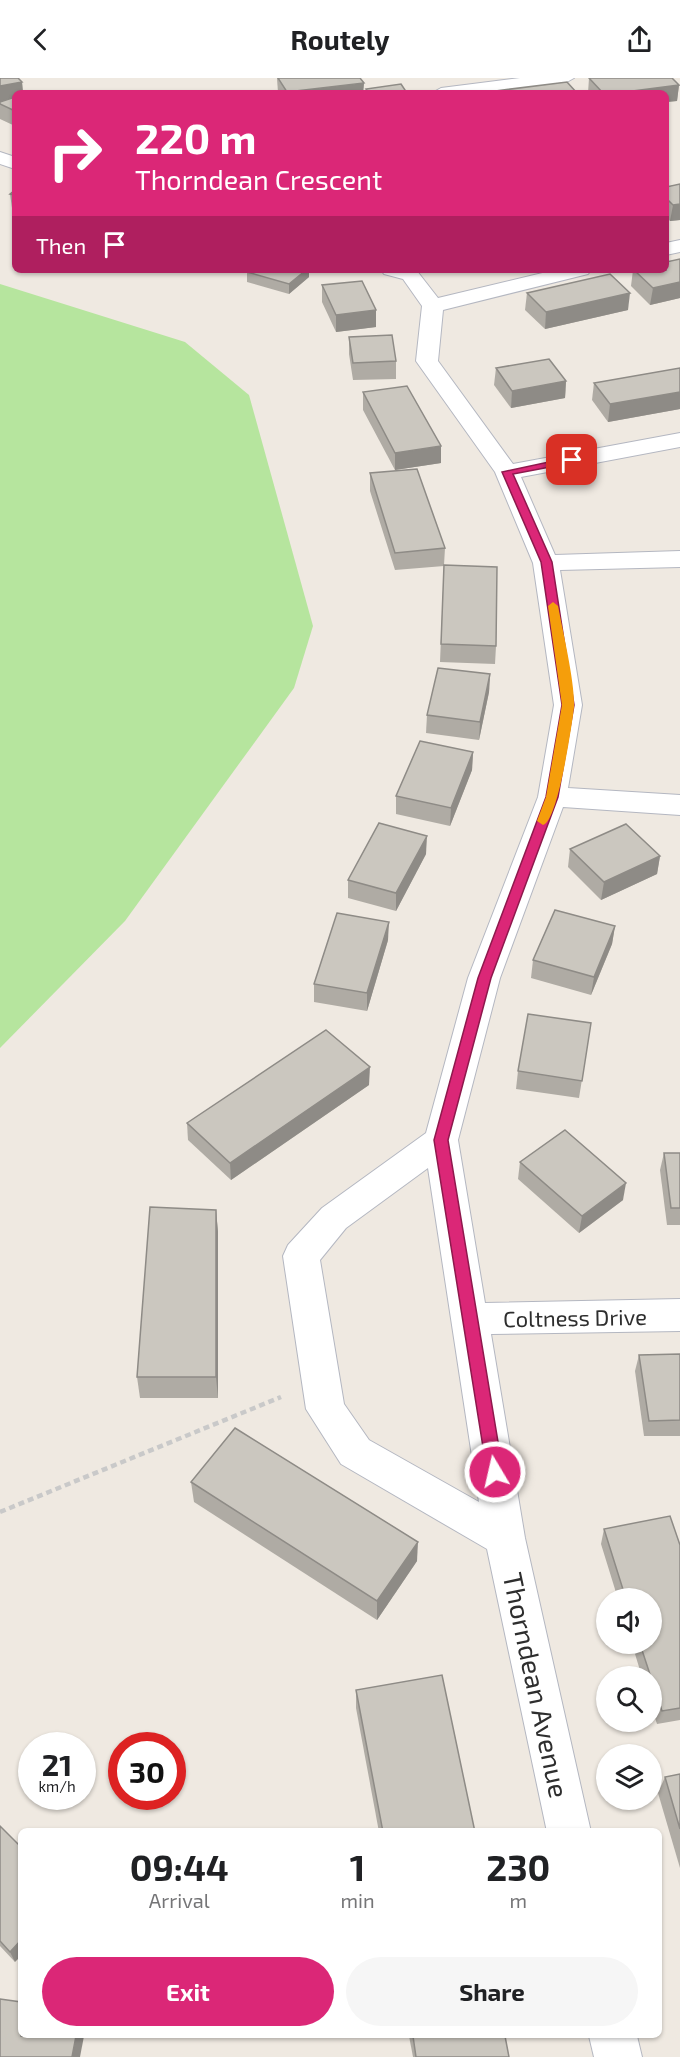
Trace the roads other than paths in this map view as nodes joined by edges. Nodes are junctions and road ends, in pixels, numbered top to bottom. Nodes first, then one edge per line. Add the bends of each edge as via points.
1 (565, 78) edge
2 (465, 90) edge
3 (402, 273) edge
4 (569, 273) edge
5 (433, 306) junction
6 (680, 440) edge
7 (507, 472) junction
8 (680, 559) edge
9 (546, 562) junction
10 (552, 797) junction
11 (680, 805) edge
12 (441, 1140) junction
13 (680, 1315) edge
14 (470, 1319) junction
15 (505, 1538) junction
16 (568, 1828) edge
17 (613, 2038) edge
18 (618, 2057) edge

1 - 2 street
3 - 5 street via 410,275
4 - 5 street
5 - 7 street, Thorndean Avenue via 427,361
6 - 7 street
7 - 9 street, Thorndean Avenue
8 - 9 street
9 - 10 street, Thorndean Avenue via 568,705
10 - 11 street
10 - 12 street, Thorndean Avenue via 484,978
12 - 14 street, Thorndean Avenue
12 - 15 street via 334,1218 301,1256 325,1409 355,1452
13 - 14 street, Coltness Drive
14 - 15 street, Thorndean Avenue
15 - 16 street, Thorndean Avenue
17 - 18 street

